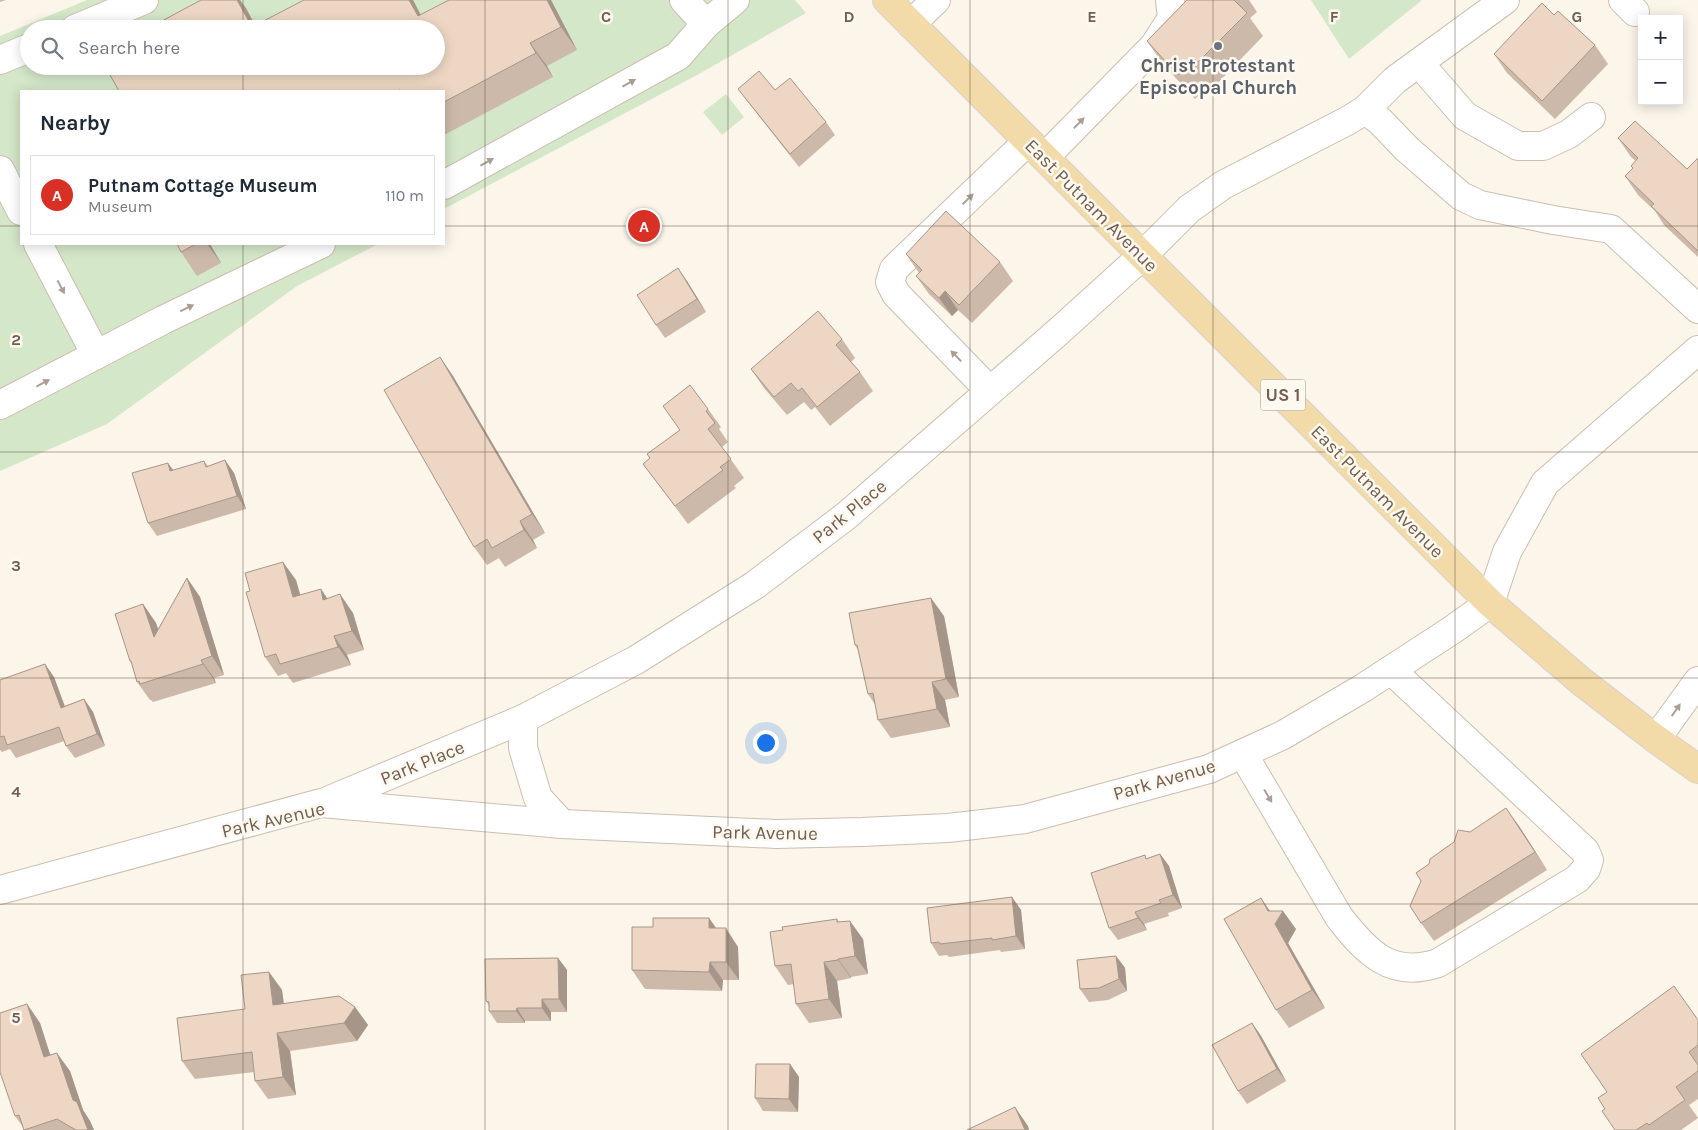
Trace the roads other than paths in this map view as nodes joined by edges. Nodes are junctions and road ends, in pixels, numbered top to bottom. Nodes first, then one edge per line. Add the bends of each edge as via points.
1 (144, 0) edge
2 (684, 0) edge
3 (735, 0) edge
4 (887, 0) edge
5 (936, 0) edge
6 (1170, 0) edge
7 (1505, 0) edge
8 (96, 20) edge
9 (706, 24) junction
10 (912, 24) junction
11 (20, 52) edge
12 (0, 60) edge
13 (1419, 63) junction
14 (1365, 110) junction
15 (1591, 116) dead end
16 (1036, 149) junction
17 (0, 170) edge
18 (445, 184) edge
19 (20, 209) edge
20 (39, 245) edge
21 (319, 245) edge
22 (1142, 256) junction
23 (1698, 309) edge
24 (1698, 350) edge
25 (96, 354) junction
26 (990, 391) junction
27 (0, 406) edge
28 (1490, 603) junction
29 (1391, 670) junction
30 (1698, 681) edge
31 (523, 719) junction
32 (1656, 739) junction
33 (1243, 754) junction
34 (1698, 769) edge
35 (321, 804) junction
36 (562, 824) junction
37 (0, 890) edge

1 - 8 street
2 - 9 street
3 - 9 street
4 - 10 main road, East Putnam Avenue / US 1
5 - 10 street
16 -> 6 street via 1154,46 1172,18
7 - 13 street, Park Place
18 -> 9 street via 678,56
10 - 16 main road, East Putnam Avenue / US 1
11 - 12 street
13 - 14 street, Park Place via 1395,80
13 - 15 street via 1464,116 1518,146 1543,146 1569,134
14 - 22 street, Park Place via 1223,185 1189,209
14 - 23 street via 1460,196 1489,207 1612,228
16 - 22 main road, East Putnam Avenue / US 1
26 -> 16 street via 896,294 890,282 894,269
17 - 19 street
20 -> 25 street
25 -> 21 street
22 - 26 street, Park Place
22 - 28 main road, East Putnam Avenue / US 1
24 - 28 street via 1545,483 1507,552
27 -> 25 street
26 - 31 street, Park Place via 846,516 755,585 636,660
28 - 29 street, Park Avenue
28 - 32 main road, East Putnam Avenue / US 1 via 1582,682
29 - 33 street, Park Avenue via 1284,735
33 -> 29 street via 1340,917 1357,941 1390,964 1404,968 1438,963 1577,878 1589,860 1585,851
32 -> 30 street
31 - 35 street, Park Place
31 - 36 street via 523,748 538,798
32 - 34 main road, East Putnam Avenue / US 1
33 - 36 street, Park Avenue via 1209,768 1025,819 948,828 776,834
35 - 36 street, Park Avenue
35 - 37 street, Park Avenue

